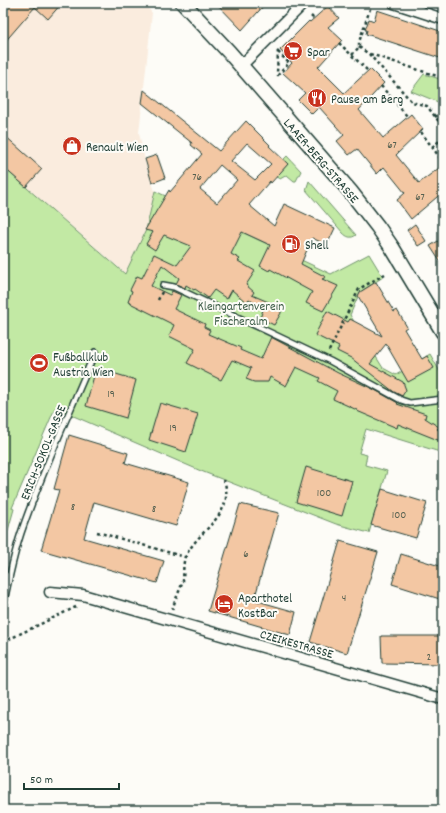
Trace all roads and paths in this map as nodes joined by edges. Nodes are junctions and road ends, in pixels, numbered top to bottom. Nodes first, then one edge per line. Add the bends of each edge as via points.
1 (182, 3) edge
2 (304, 3) edge
3 (372, 3) edge
4 (394, 3) edge
5 (311, 16) dead end
6 (314, 19) dead end
7 (443, 19) edge
8 (339, 43) dead end
9 (359, 47) junction
10 (370, 54) junction
11 (352, 55) junction
12 (287, 59) joint
13 (241, 66) junction
14 (368, 71) dead end
15 (443, 78) edge
16 (381, 86) dead end
17 (443, 111) edge
18 (408, 116) dead end
19 (435, 117) junction
20 (443, 127) edge
21 (421, 132) dead end
22 (443, 138) edge
23 (432, 147) junction
24 (443, 162) edge
25 (385, 274) dead end
26 (163, 285) dead end
27 (443, 332) edge
28 (95, 352) dead end
29 (326, 359) junction
30 (443, 399) edge
31 (224, 480) dead end
32 (97, 532) dead end
33 (185, 557) junction
34 (3, 574) edge
35 (9, 577) junction
36 (50, 592) dead end
37 (83, 595) junction
38 (3, 607) edge
39 (168, 619) junction
40 (3, 642) edge
41 (443, 699) edge

1 - 13 main road, LAAER-BERG-STRASSE
2 - 13 street
3 - 9 path
4 - 7 street
5 - 6 path
8 - 11 path
9 - 10 path
9 - 11 path
10 - 15 path
10 - 19 path via 412,102 427,106
11 - 14 path
12 - 12 path via 289,63 278,75 277,51
13 - 27 main road, LAAER-BERG-STRASSE via 350,191 378,228
16 - 18 path
17 - 19 path
19 - 20 path
21 - 23 path
22 - 23 path
23 - 24 path
25 - 29 path via 359,289
26 - 29 lane via 174,287
28 - 35 lane, ERICH-SOKOL-GASSE via 39,486
29 - 30 lane via 401,400 410,403
31 - 33 path via 226,499 218,517
32 - 33 path
33 - 39 path via 183,581
34 - 35 lane
35 - 38 lane, ERICH-SOKOL-GASSE
36 - 37 street, CZEIKESTRASSE
37 - 39 street, CZEIKESTRASSE
37 - 40 path via 77,607
39 - 41 street, CZEIKESTRASSE

